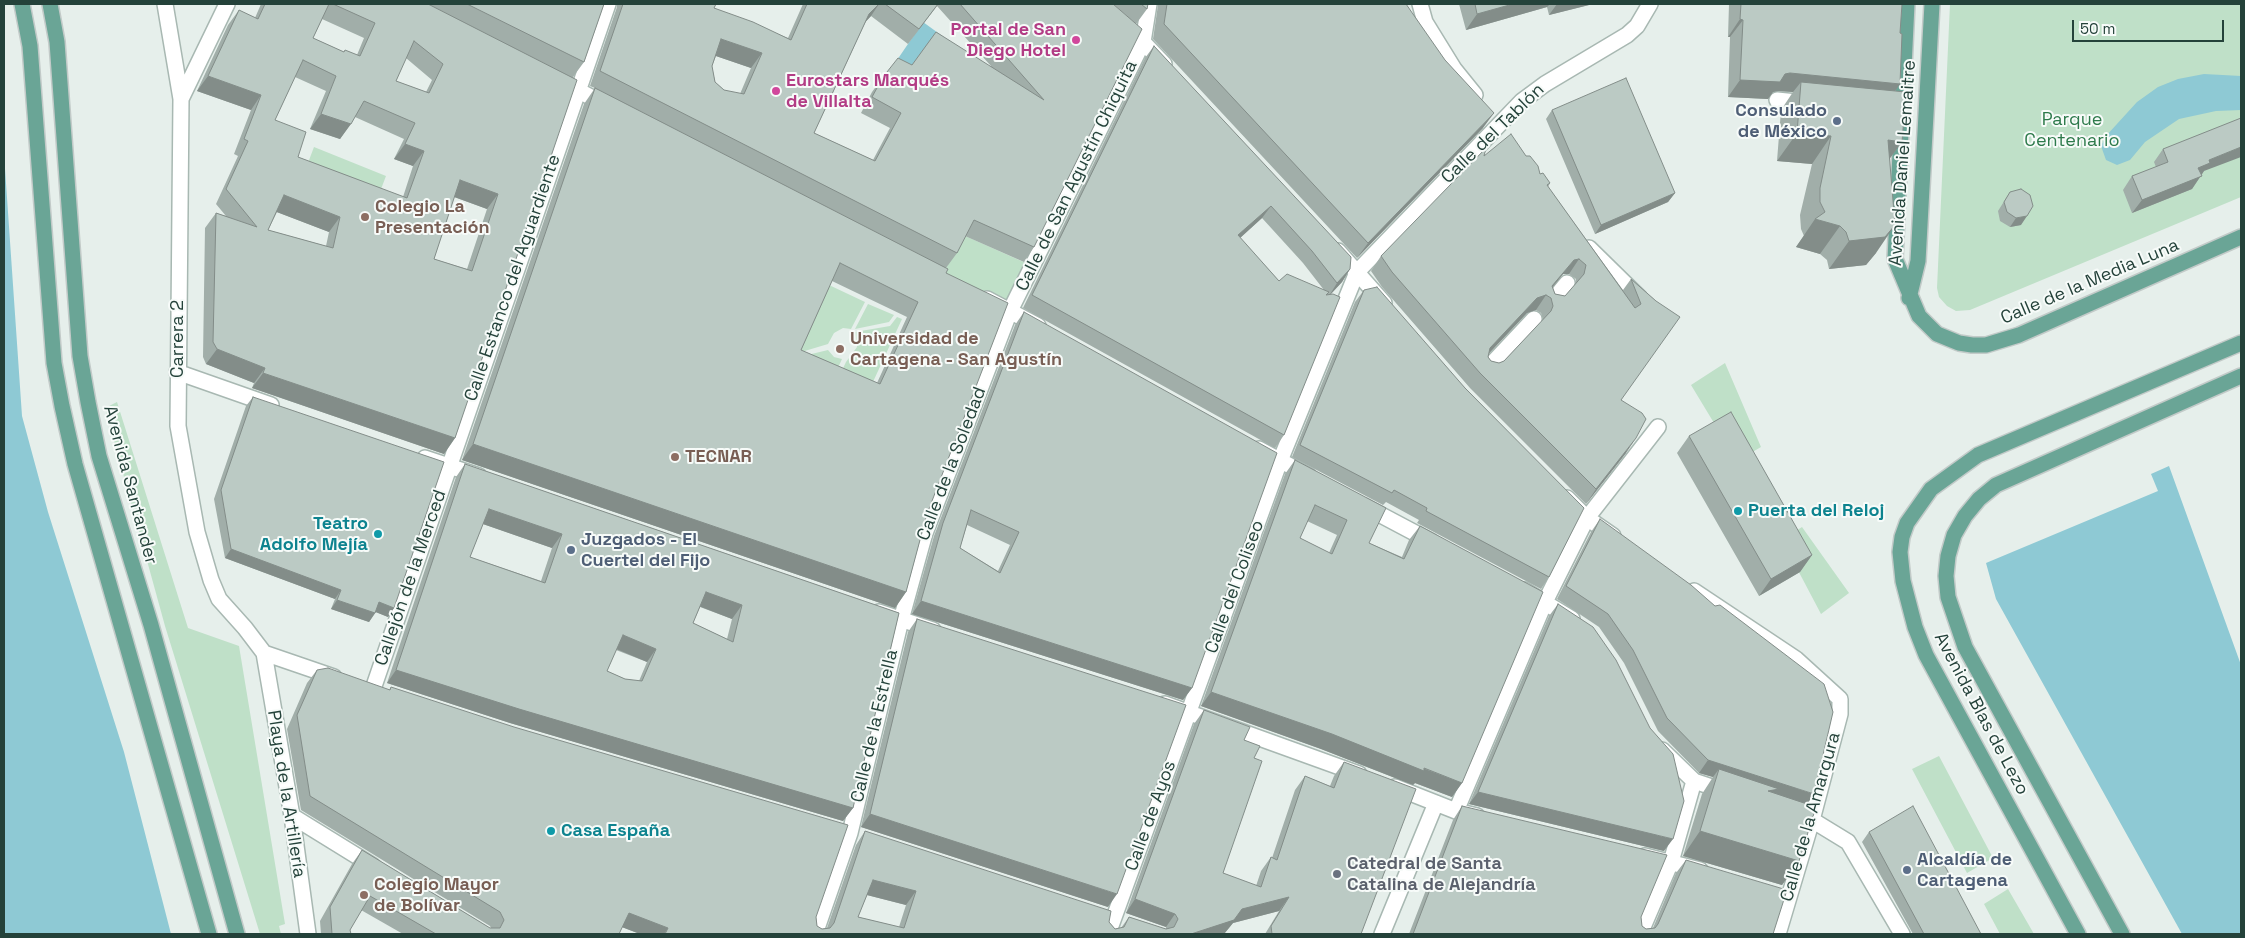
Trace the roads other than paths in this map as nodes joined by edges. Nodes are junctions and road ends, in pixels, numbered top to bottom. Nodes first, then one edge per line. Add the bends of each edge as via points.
1 (22, 4) edge
2 (50, 4) edge
3 (165, 4) edge
4 (227, 4) edge
5 (608, 4) edge
6 (1099, 4) edge
7 (1148, 4) edge
8 (1420, 4) edge
9 (1907, 4) edge
10 (1932, 4) edge
11 (1647, 10) edge
12 (1143, 42) junction
13 (542, 72) edge
14 (1176, 78) edge
15 (577, 90) junction
16 (181, 98) junction
17 (1777, 100) edge
18 (1824, 104) edge
19 (621, 112) edge
20 (1498, 124) junction
21 (1509, 139) edge
22 (2241, 237) edge
23 (1582, 239) edge
24 (1330, 243) edge
25 (1357, 272) junction
26 (1567, 283) edge
27 (975, 293) edge
28 (1910, 298) junction
29 (1551, 302) edge
30 (1652, 309) edge
31 (1010, 311) junction
32 (1394, 315) edge
33 (1534, 319) edge
34 (1054, 335) edge
35 (2241, 343) edge
36 (1487, 369) edge
37 (178, 372) junction
38 (2241, 376) edge
39 (282, 409) edge
40 (1658, 427) dead end
41 (1246, 442) edge
42 (412, 454) edge
43 (1280, 461) junction
44 (449, 466) junction
45 (496, 482) edge
46 (1324, 485) edge
47 (1560, 491) edge
48 (1351, 499) edge
49 (1587, 518) junction
50 (1628, 546) edge
51 (1448, 550) edge
52 (1510, 583) edge
53 (1684, 583) edge
54 (1545, 602) junction
55 (863, 607) edge
56 (901, 620) junction
57 (1583, 626) edge
58 (947, 634) edge
59 (264, 653) junction
60 (373, 689) junction
61 (391, 695) edge
62 (1152, 700) edge
63 (1189, 712) junction
64 (1650, 736) edge
65 (1694, 781) junction
66 (1740, 796) edge
67 (1436, 803) junction
68 (1776, 808) edge
69 (1456, 811) junction
70 (292, 816) junction
71 (1494, 820) edge
72 (1812, 820) junction
73 (845, 832) junction
74 (868, 839) edge
75 (1634, 853) edge
76 (1671, 862) junction
77 (384, 872) edge
78 (1716, 875) edge
79 (1108, 918) junction
80 (1131, 926) edge
81 (209, 934) edge
82 (237, 934) edge
83 (308, 934) edge
84 (816, 934) edge
85 (1108, 934) edge
86 (1382, 934) edge
87 (1640, 934) edge
88 (1778, 934) edge
89 (1902, 934) edge
90 (2078, 934) edge
91 (2122, 934) edge

1 - 81 main road via 30,46 54,362 62,406 75,464
2 - 82 main road, Avenida Santander via 57,42 80,356 88,402 99,456
3 - 16 street, Carrera 2
4 - 16 street
5 - 15 street, Calle Estanco del Aguardiente
6 - 12 street
7 - 12 street, Calle de San Agustín Chiquita
8 - 20 street via 1425,22 1454,69
9 - 28 main road, Avenida Daniel Lemaitre via 1896,111 1895,260
10 - 28 main road, Avenida Daniel Lemaitre via 1918,261
11 - 20 street, Calle del Tablón via 1627,35 1545,84
12 - 14 street
12 - 31 street, Calle de San Agustín Chiquita
13 - 15 street
15 - 19 street
15 - 44 street, Calle Estanco del Aguardiente
16 - 37 street, Carrera 2
17 - 18 street
20 - 21 street
20 - 25 street, Calle del Tablón
22 - 28 main road, Calle de la Media Luna via 2041,326 1986,345 1958,343 1937,334 1919,316
23 - 30 street via 1593,254
24 - 25 street
25 - 32 street
25 - 43 street, Calle del Coliseo
26 - 29 street
27 - 31 street
31 - 34 street
31 - 56 street, Calle de la Soledad via 925,533
33 - 36 street
35 - 90 main road, Avenida Blas de Lezo via 1978,455 1931,489 1907,523 1902,538 1900,552 1905,589 1926,655
37 - 39 street
37 - 59 street, Carrera 2 via 178,426 197,532 211,580 219,599
38 - 91 main road, Avenida Blas de Lezo via 1996,485 1965,516 1954,535 1948,556 1948,597 1964,647
40 - 49 street
41 - 43 street
42 - 44 street
43 - 46 street
43 - 63 street, Calle del Coliseo
44 - 45 street
44 - 60 street, Callejón de la Merced
47 - 49 street
48 - 51 street
49 - 50 street
49 - 54 street
52 - 54 street
53 - 72 street, Calle de la Amargura via 1796,659 1840,699 1840,714
54 - 57 street
54 - 69 street
55 - 56 street
56 - 58 street
56 - 73 street, Calle de la Estrella
59 - 60 street
59 - 70 street, Playa de la Artillería
60 - 61 street
62 - 63 street
63 - 67 street
63 - 79 street, Calle de Ayos
64 - 65 street
65 - 66 street
65 - 76 street
67 - 69 street
67 - 86 street
68 - 72 street
69 - 71 street
70 - 77 street
70 - 83 street, Playa de la Artillería
72 - 88 street, Calle de la Amargura via 1783,895
72 - 89 street via 1848,842
73 - 74 street
73 - 84 street, Calle de la Estrella
75 - 76 street
76 - 78 street
76 - 87 street
79 - 80 street
79 - 85 street, Calle de Ayos

